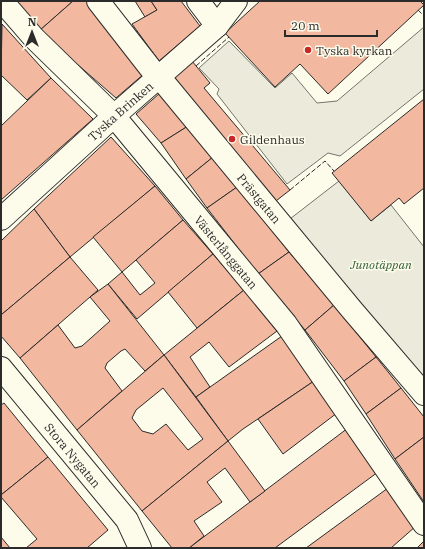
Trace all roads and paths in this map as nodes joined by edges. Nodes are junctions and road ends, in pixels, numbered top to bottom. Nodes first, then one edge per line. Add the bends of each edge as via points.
1 (2, 1) edge
2 (98, 1) edge
3 (198, 1) edge
4 (236, 1) edge
5 (217, 26) junction
6 (158, 78) junction
7 (114, 116) junction
8 (1, 219) edge
9 (5, 382) edge
10 (424, 394) edge
11 (424, 524) edge
12 (138, 547) edge

1 - 7 street, Västerlånggatan via 34,38
2 - 6 street, Prästgatan
3 - 5 street
4 - 5 street, Tyska Brinken
5 - 6 street, Tyska Brinken
6 - 7 street, Tyska Brinken
6 - 10 street, Prästgatan via 166,84
7 - 8 street, Tyska Brinken
7 - 11 street, Västerlånggatan via 286,324
9 - 12 street, Stora Nygatan via 127,520

